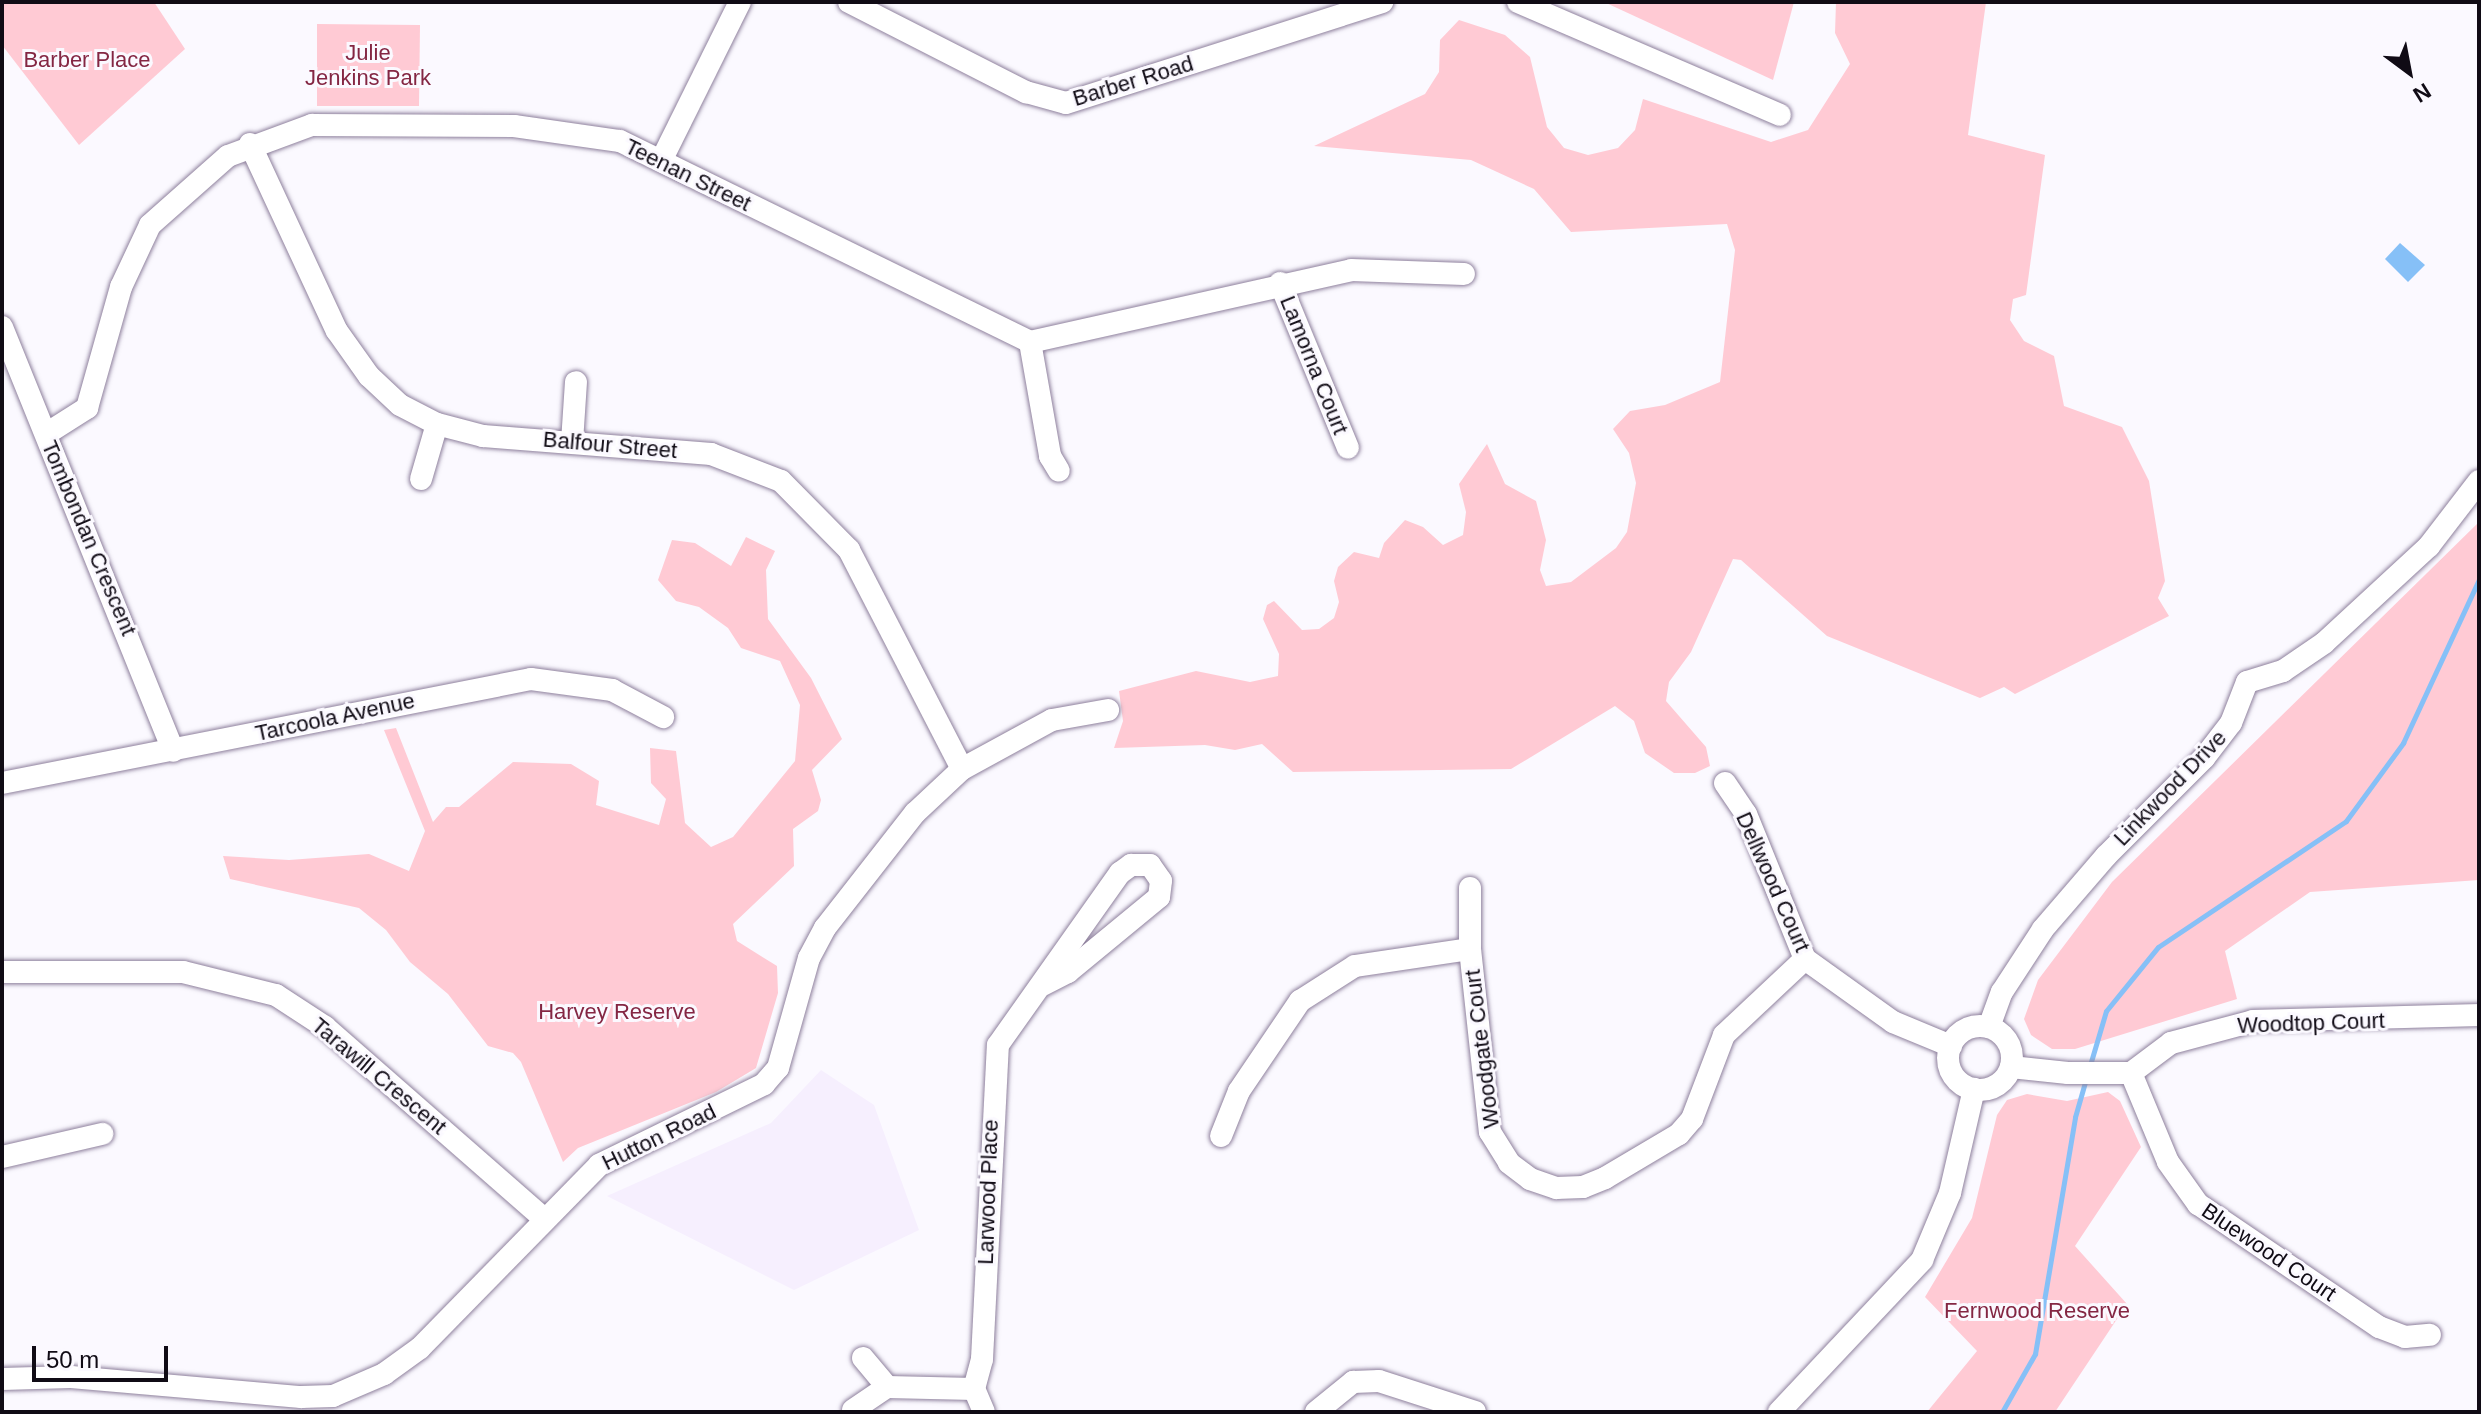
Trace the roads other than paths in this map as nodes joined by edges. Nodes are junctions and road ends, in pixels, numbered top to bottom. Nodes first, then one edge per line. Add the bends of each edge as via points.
1 (740, 2) edge
2 (849, 2) edge
3 (1382, 2) edge
4 (1518, 2) edge
5 (1780, 115) dead end
6 (250, 144) junction
7 (662, 159) junction
8 (1464, 274) dead end
9 (1280, 283) junction
10 (2, 327) edge
11 (1030, 342) junction
12 (576, 382) dead end
13 (437, 424) junction
14 (46, 434) junction
15 (572, 442) junction
16 (1348, 448) dead end
17 (1059, 471) dead end
18 (421, 479) dead end
19 (2479, 481) edge
20 (1108, 710) dead end
21 (663, 717) dead end
22 (173, 751) junction
23 (962, 769) junction
24 (2, 783) edge
25 (1725, 783) dead end
26 (1470, 888) dead end
27 (1470, 949) junction
28 (1805, 959) junction
29 (2, 972) edge
30 (1043, 985) junction
31 (2479, 1015) edge
32 (1989, 1027) junction
33 (1951, 1046) junction
34 (2011, 1067) junction
35 (2131, 1073) junction
36 (1974, 1089) junction
37 (102, 1134) dead end
38 (1221, 1136) dead end
39 (2, 1157) edge
40 (543, 1218) junction
41 (2430, 1335) dead end
42 (863, 1358) dead end
43 (2, 1379) edge
44 (887, 1387) junction
45 (974, 1389) junction
46 (853, 1410) edge
47 (984, 1412) edge
48 (1316, 1412) edge
49 (1475, 1412) edge
50 (1779, 1412) edge

1 - 7 street
2 - 3 street, Barber Road via 1026,92 1066,103
4 - 5 street
6 - 7 street, Teenan Street via 312,125 514,126 593,135
6 - 13 street, Balfour Street via 337,331 369,376 400,405
6 - 14 street, Teenan Street via 209,169 150,225 121,287 87,408
7 - 11 street, Teenan Street
8 - 9 street via 1351,270
9 - 11 street via 1103,329
9 - 16 street, Lamorna Court
10 - 14 street, Tombondan Crescent
11 - 17 street via 1050,456
12 - 15 street
13 - 15 street, Balfour Street via 483,436
13 - 18 street
14 - 22 street, Tombondan Crescent via 165,719
15 - 23 street, Balfour Street via 711,454 781,481 849,550
19 - 32 street, Linkwood Drive via 2429,546 2324,643 2283,671 2247,682 2231,723 2204,758 2106,856 2043,929 2002,992
20 - 23 street, Hutton Road via 1052,720
21 - 22 street, Tarcoola Avenue via 612,690 531,679
22 - 24 street, Tarcoola Avenue
23 - 40 street, Hutton Road via 915,813 825,928 809,958 778,1068 764,1084 617,1152
25 - 28 street, Dellwood Court via 1746,814
26 - 27 street, Woodgate Court
27 - 28 street, Woodgate Court via 1490,1132 1509,1163 1530,1179 1556,1188 1583,1187 1605,1178 1679,1134 1692,1119 1724,1035
27 - 38 street, Woodgate Court via 1355,966 1300,1001 1239,1091
28 - 33 street, Dellwood Court via 1893,1022
29 - 40 street, Tarawill Crescent via 183,972 276,995 325,1027
30 - 30 street, Larwood Place via 1120,873 1131,865 1150,865 1161,881 1159,897 1068,972
30 - 45 street, Larwood Place via 1011,1021 993,1064 982,1359
31 - 35 street, Woodtop Court via 2253,1021 2171,1043
32 - 33 street via 1962,1031
32 - 34 street via 2011,1047
33 - 36 street via 1952,1073
34 - 35 street
34 - 36 street via 1993,1087
35 - 41 street, Bluewood Court via 2168,1162 2198,1204 2379,1327 2405,1337
36 - 50 street via 1950,1193 1922,1260
37 - 39 street
40 - 43 street, Hutton Road via 420,1348 372,1381 333,1396 71,1377
42 - 44 street
44 - 45 street
44 - 46 street
45 - 47 street
48 - 49 street via 1353,1382 1379,1381

